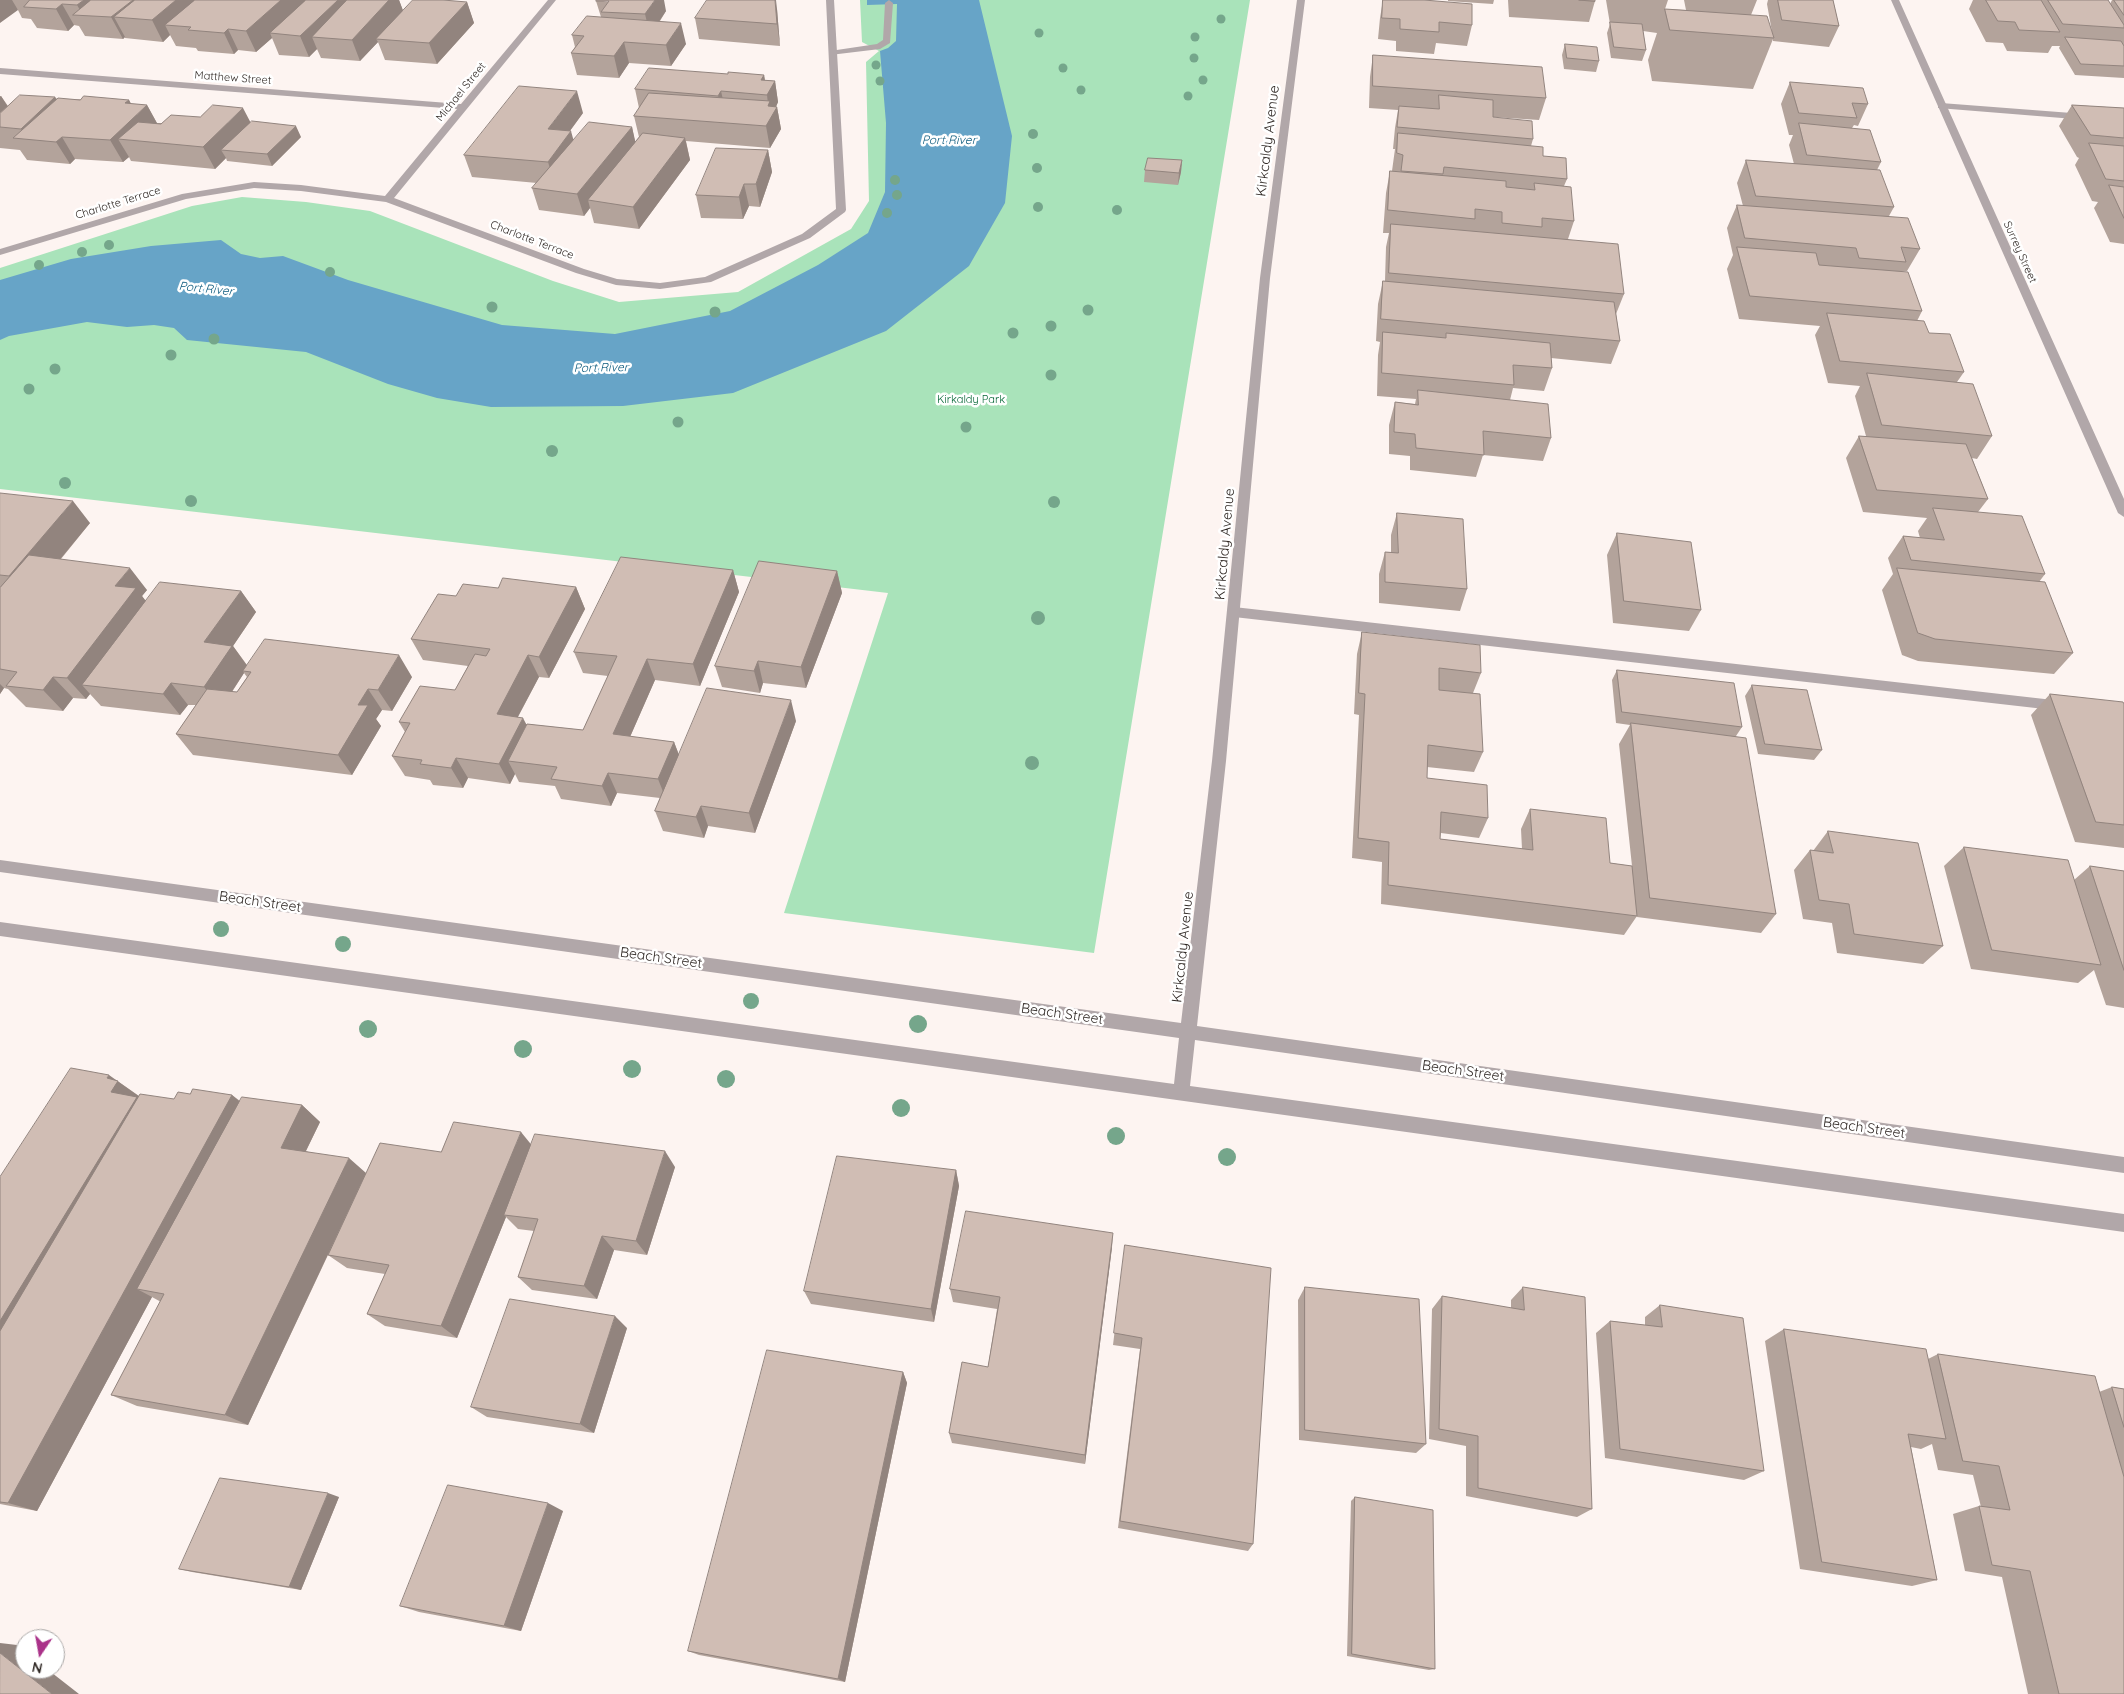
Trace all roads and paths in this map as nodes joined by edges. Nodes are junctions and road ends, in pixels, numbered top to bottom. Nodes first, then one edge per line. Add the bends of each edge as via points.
1 (552, 0) edge
2 (830, 0) edge
3 (1301, 0) edge
4 (1895, 0) edge
5 (890, 3) dead end
6 (833, 53) junction
7 (0, 71) edge
8 (1941, 106) junction
9 (463, 107) junction
10 (2124, 120) edge
11 (388, 199) junction
12 (0, 252) edge
13 (2124, 513) edge
14 (1234, 612) junction
15 (2075, 707) edge
16 (0, 866) edge
17 (0, 929) edge
18 (1189, 1032) junction
19 (1182, 1092) junction
20 (2124, 1165) edge
21 (2124, 1223) edge

1 - 9 street, Michael Street
2 - 6 street, Charlotte Terrace
3 - 14 street, Kirkcaldy Avenue via 1265,278
4 - 8 street, Surrey Street
5 - 6 street via 887,40 880,46
6 - 11 street, Charlotte Terrace via 841,210 806,236 707,280 660,286 616,282
7 - 9 street, Matthew Street
8 - 10 street
8 - 13 street, Surrey Street
9 - 11 street, Michael Street
11 - 12 street, Charlotte Terrace via 254,185 185,196
14 - 15 street
14 - 18 street, Kirkcaldy Avenue
16 - 18 street, Beach Street
17 - 19 street
18 - 19 street, Kirkcaldy Avenue
18 - 20 street, Beach Street
19 - 21 street

